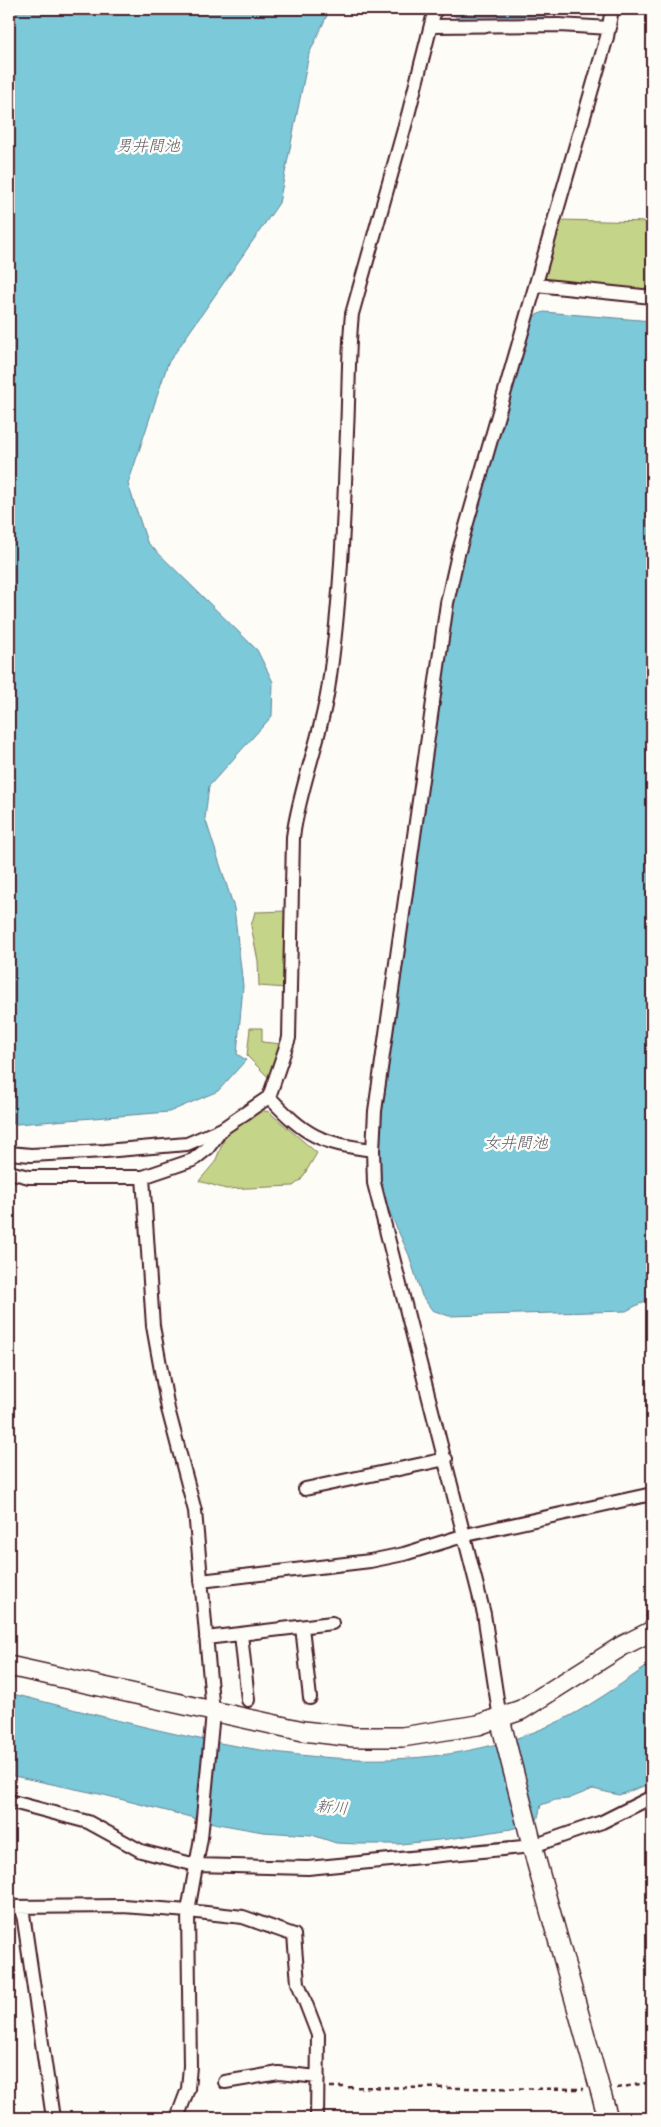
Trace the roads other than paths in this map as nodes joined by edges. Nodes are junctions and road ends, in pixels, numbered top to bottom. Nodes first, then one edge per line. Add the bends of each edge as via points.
1 (435, 9) edge
2 (612, 9) edge
3 (431, 26) junction
4 (610, 28) junction
5 (536, 285) junction
6 (652, 297) edge
7 (269, 1097) junction
8 (222, 1129) junction
9 (373, 1150) junction
10 (9, 1153) edge
11 (9, 1172) edge
12 (143, 1177) junction
13 (446, 1459) junction
14 (305, 1489) dead end
15 (652, 1494) edge
16 (466, 1535) junction
17 (201, 1581) junction
18 (332, 1623) dead end
19 (302, 1626) junction
20 (652, 1631) edge
21 (241, 1634) junction
22 (206, 1638) junction
23 (9, 1666) edge
24 (310, 1698) dead end
25 (248, 1700) dead end
26 (214, 1717) junction
27 (501, 1724) junction
28 (652, 1797) edge
29 (9, 1801) edge
30 (531, 1840) junction
31 (196, 1865) junction
32 (9, 1907) edge
33 (22, 1907) junction
34 (188, 1911) junction
35 (225, 2082) dead end
36 (318, 2082) junction
37 (53, 2118) edge
38 (177, 2118) edge
39 (316, 2118) edge
40 (608, 2118) edge

1 - 3 street
2 - 4 street
3 - 4 street
3 - 7 street via 352,314 343,525 329,682 322,722 297,806 293,837 289,1038
4 - 5 street
5 - 6 street
5 - 9 street via 458,554 447,603 375,1111
7 - 8 street
7 - 9 street via 310,1134 342,1146
8 - 10 street via 187,1144 31,1155
8 - 12 street via 194,1160
9 - 13 street via 374,1183 383,1222
11 - 12 street via 29,1176
12 - 17 street via 153,1326 168,1409 195,1510
13 - 14 street
13 - 16 street
15 - 16 street
16 - 17 street via 370,1561
16 - 27 street via 484,1614
17 - 22 street
18 - 19 street
19 - 21 street
19 - 24 street
20 - 27 street via 622,1646
21 - 22 street
21 - 25 street
22 - 26 street
23 - 26 street
26 - 27 street via 354,1737 402,1737
26 - 31 street
27 - 30 street
28 - 30 street via 602,1822
29 - 31 street via 88,1822 140,1851
30 - 31 street via 308,1868
30 - 40 street
31 - 34 street
32 - 33 street
33 - 34 street via 123,1906
33 - 37 street
34 - 36 street via 243,1917 294,1935 298,1983 318,2035
34 - 38 street via 190,2066 188,2089
35 - 36 street via 279,2073
36 - 39 street

